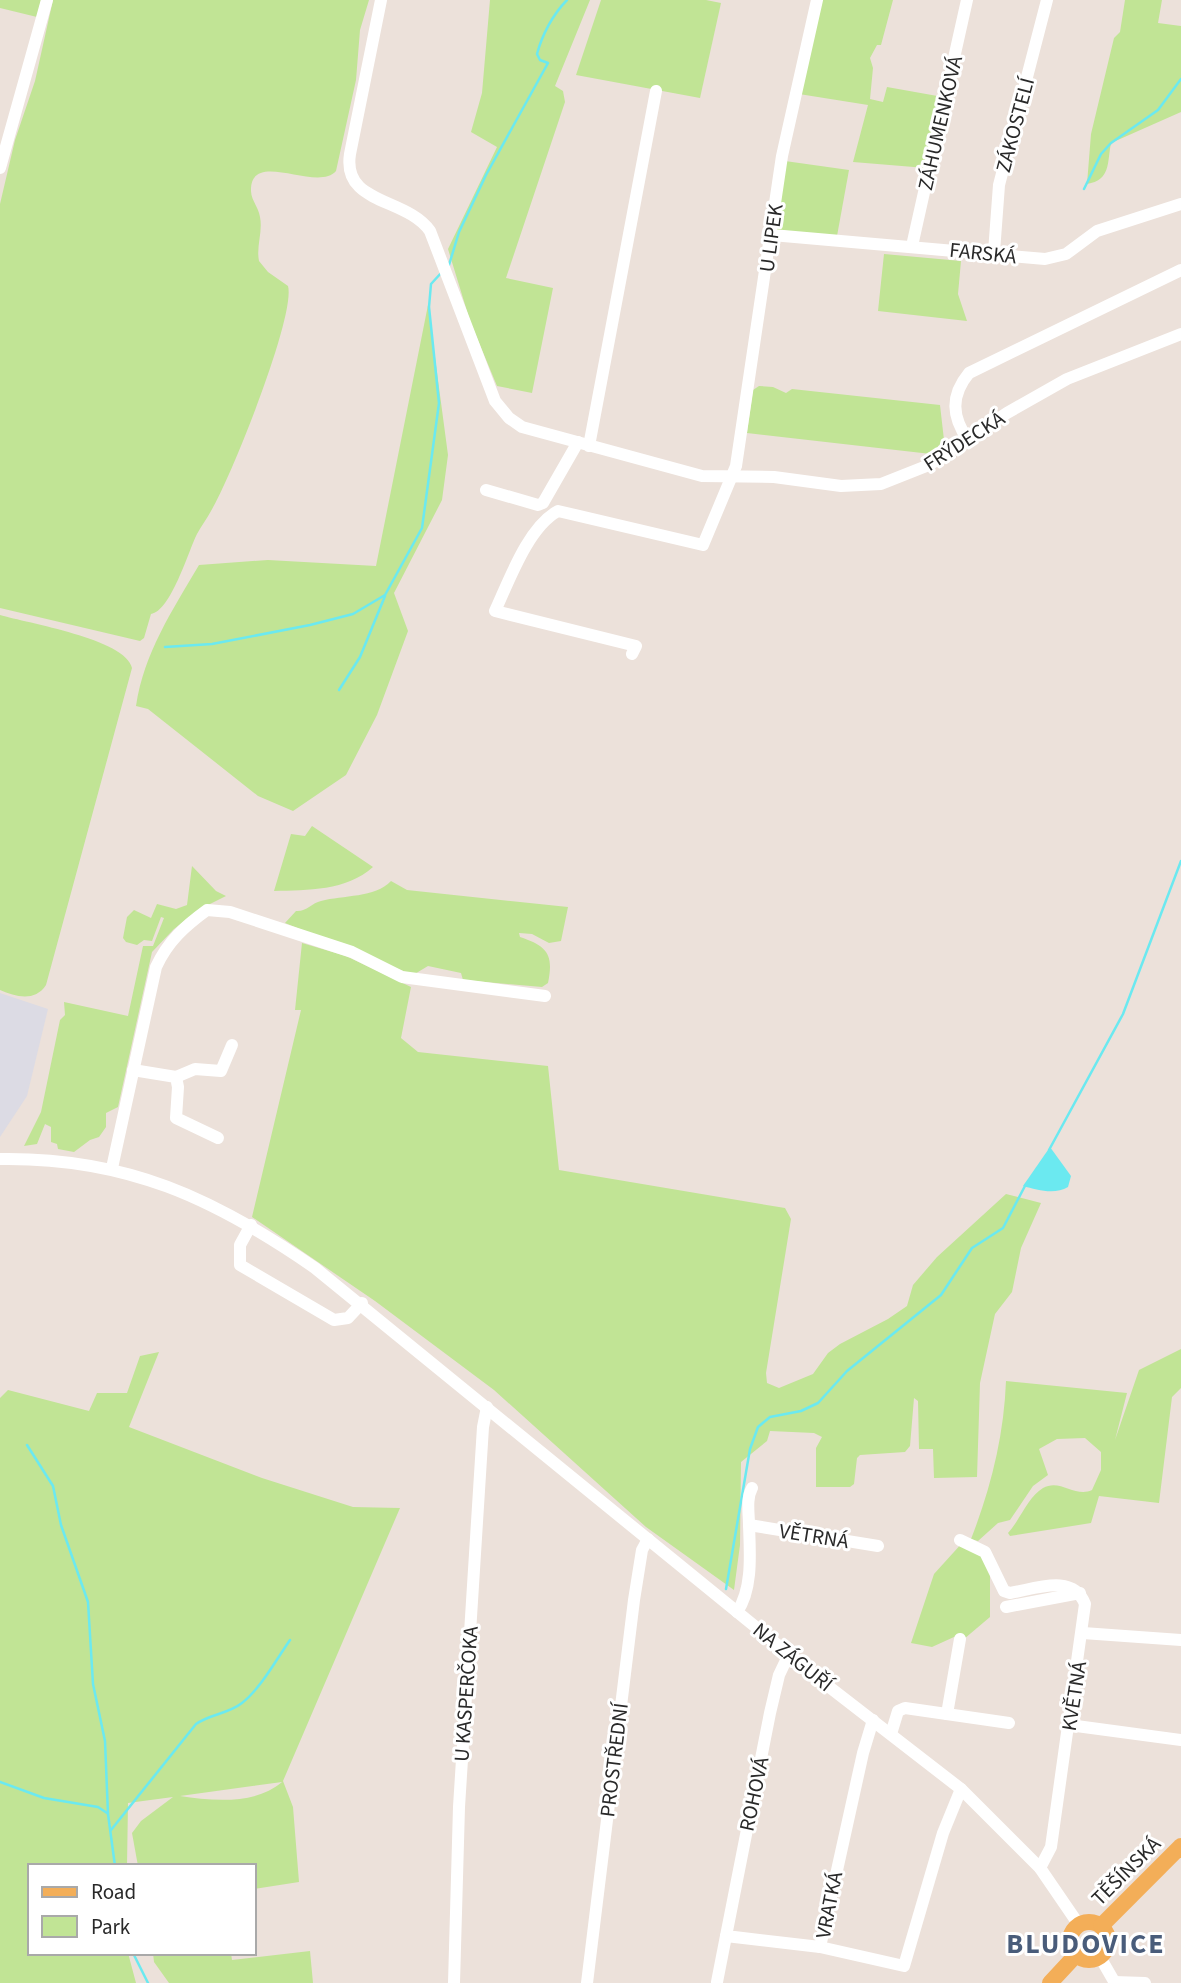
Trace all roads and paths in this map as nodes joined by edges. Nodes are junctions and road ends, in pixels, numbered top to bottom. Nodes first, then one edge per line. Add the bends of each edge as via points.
1 (47, 0) edge
2 (382, 0) edge
3 (817, 0) edge
4 (967, 0) edge
5 (1046, 0) edge
6 (656, 90) dead end
7 (0, 168) edge
8 (1181, 204) edge
9 (772, 235) junction
10 (912, 246) junction
11 (994, 253) junction
12 (1181, 270) edge
13 (1181, 334) edge
14 (968, 440) junction
15 (584, 444) junction
16 (733, 477) junction
17 (486, 490) dead end
18 (635, 647) dead end
19 (545, 996) dead end
20 (232, 1045) dead end
21 (133, 1070) junction
22 (176, 1077) junction
23 (218, 1138) dead end
24 (0, 1159) edge
25 (112, 1168) junction
26 (251, 1225) junction
27 (362, 1303) junction
28 (487, 1407) junction
29 (752, 1488) dead end
30 (749, 1525) junction
31 (648, 1539) junction
32 (960, 1540) dead end
33 (878, 1546) dead end
34 (1080, 1593) junction
35 (1006, 1607) dead end
36 (737, 1612) junction
37 (1083, 1633) junction
38 (960, 1639) dead end
39 (1181, 1640) edge
40 (789, 1654) junction
41 (947, 1714) junction
42 (873, 1720) junction
43 (1009, 1723) dead end
44 (1069, 1725) junction
45 (891, 1734) junction
46 (1181, 1740) edge
47 (961, 1789) junction
48 (1181, 1846) edge
49 (1040, 1868) junction
50 (1079, 1925) junction
51 (1101, 1926) junction
52 (726, 1936) junction
53 (820, 1947) junction
54 (1076, 1955) junction
55 (1100, 1957) junction
56 (717, 1982) edge
57 (454, 1983) edge
58 (587, 1983) edge
59 (1050, 1983) edge
60 (1114, 1983) edge
61 (1145, 1983) edge

1 - 7 street
2 - 15 street, FRÝDECKÁ via 350,154 355,183 366,194 412,212 434,238 492,392 505,414 522,427
3 - 9 street, U LIPEK via 789,118
4 - 10 street, ZÁHUMENKOVÁ
5 - 11 street, ZÁKOSTELÍ via 999,185
6 - 15 street
8 - 11 street, FARSKÁ via 1097,231 1074,250 1053,259
9 - 10 street, FARSKÁ
9 - 16 street, U LIPEK
10 - 11 street, FARSKÁ
12 - 14 street via 969,373 954,409 957,425
13 - 14 street, FRÝDECKÁ via 1067,379
14 - 16 street, FRÝDECKÁ via 913,474 881,485
15 - 16 street, FRÝDECKÁ via 702,476
15 - 17 street via 543,503
16 - 18 street, U LIPEK via 703,545 558,511 545,518 515,566 495,611
19 - 21 street via 402,977 352,952 230,912 207,910 181,929 156,967
20 - 22 street via 221,1071 195,1069
21 - 22 street
21 - 25 street
22 - 23 street via 176,1118
24 - 25 street, NA ZÁGUŘÍ
25 - 26 street, NA ZÁGUŘÍ via 183,1190
26 - 27 street, NA ZÁGUŘÍ
26 - 27 street via 240,1245 240,1265 334,1320 348,1318
27 - 28 street, NA ZÁGUŘÍ
28 - 31 street, NA ZÁGUŘÍ
28 - 57 street, U KASPERČOKA via 482,1427 460,1793
29 - 30 street, VĚTRNÁ
30 - 33 street, VĚTRNÁ
30 - 36 street, VĚTRNÁ via 747,1588
31 - 36 street, NA ZÁGUŘÍ
31 - 58 street, PROSTŘEDNÍ via 634,1600
32 - 34 street via 985,1552 999,1586 1010,1593 1063,1585
34 - 35 street
34 - 37 street, KVĚTNÁ via 1085,1607
36 - 40 street, NA ZÁGUŘÍ
37 - 39 street
37 - 44 street, KVĚTNÁ
38 - 41 street
40 - 42 street, NA ZÁGUŘÍ
40 - 52 street, ROHOVÁ via 770,1713
41 - 43 street
41 - 45 street via 905,1707 898,1711
42 - 45 street, NA ZÁGUŘÍ
42 - 53 street, VRATKÁ
44 - 46 street
44 - 49 street, KVĚTNÁ via 1051,1847
45 - 47 street, NA ZÁGUŘÍ
47 - 49 street, NA ZÁGUŘÍ
47 - 53 street, VRATKÁ via 943,1833 904,1966
48 - 51 main road, TĚŠÍNSKÁ
49 - 50 street, NA ZÁGUŘÍ
50 - 51 main road, TĚŠÍNSKÁ
50 - 54 main road, TĚŠÍNSKÁ via 1070,1939
51 - 55 main road, TĚŠÍNSKÁ via 1108,1942
52 - 53 street
52 - 56 street, ROHOVÁ
54 - 55 main road
54 - 59 main road
55 - 60 street
60 - 61 street

